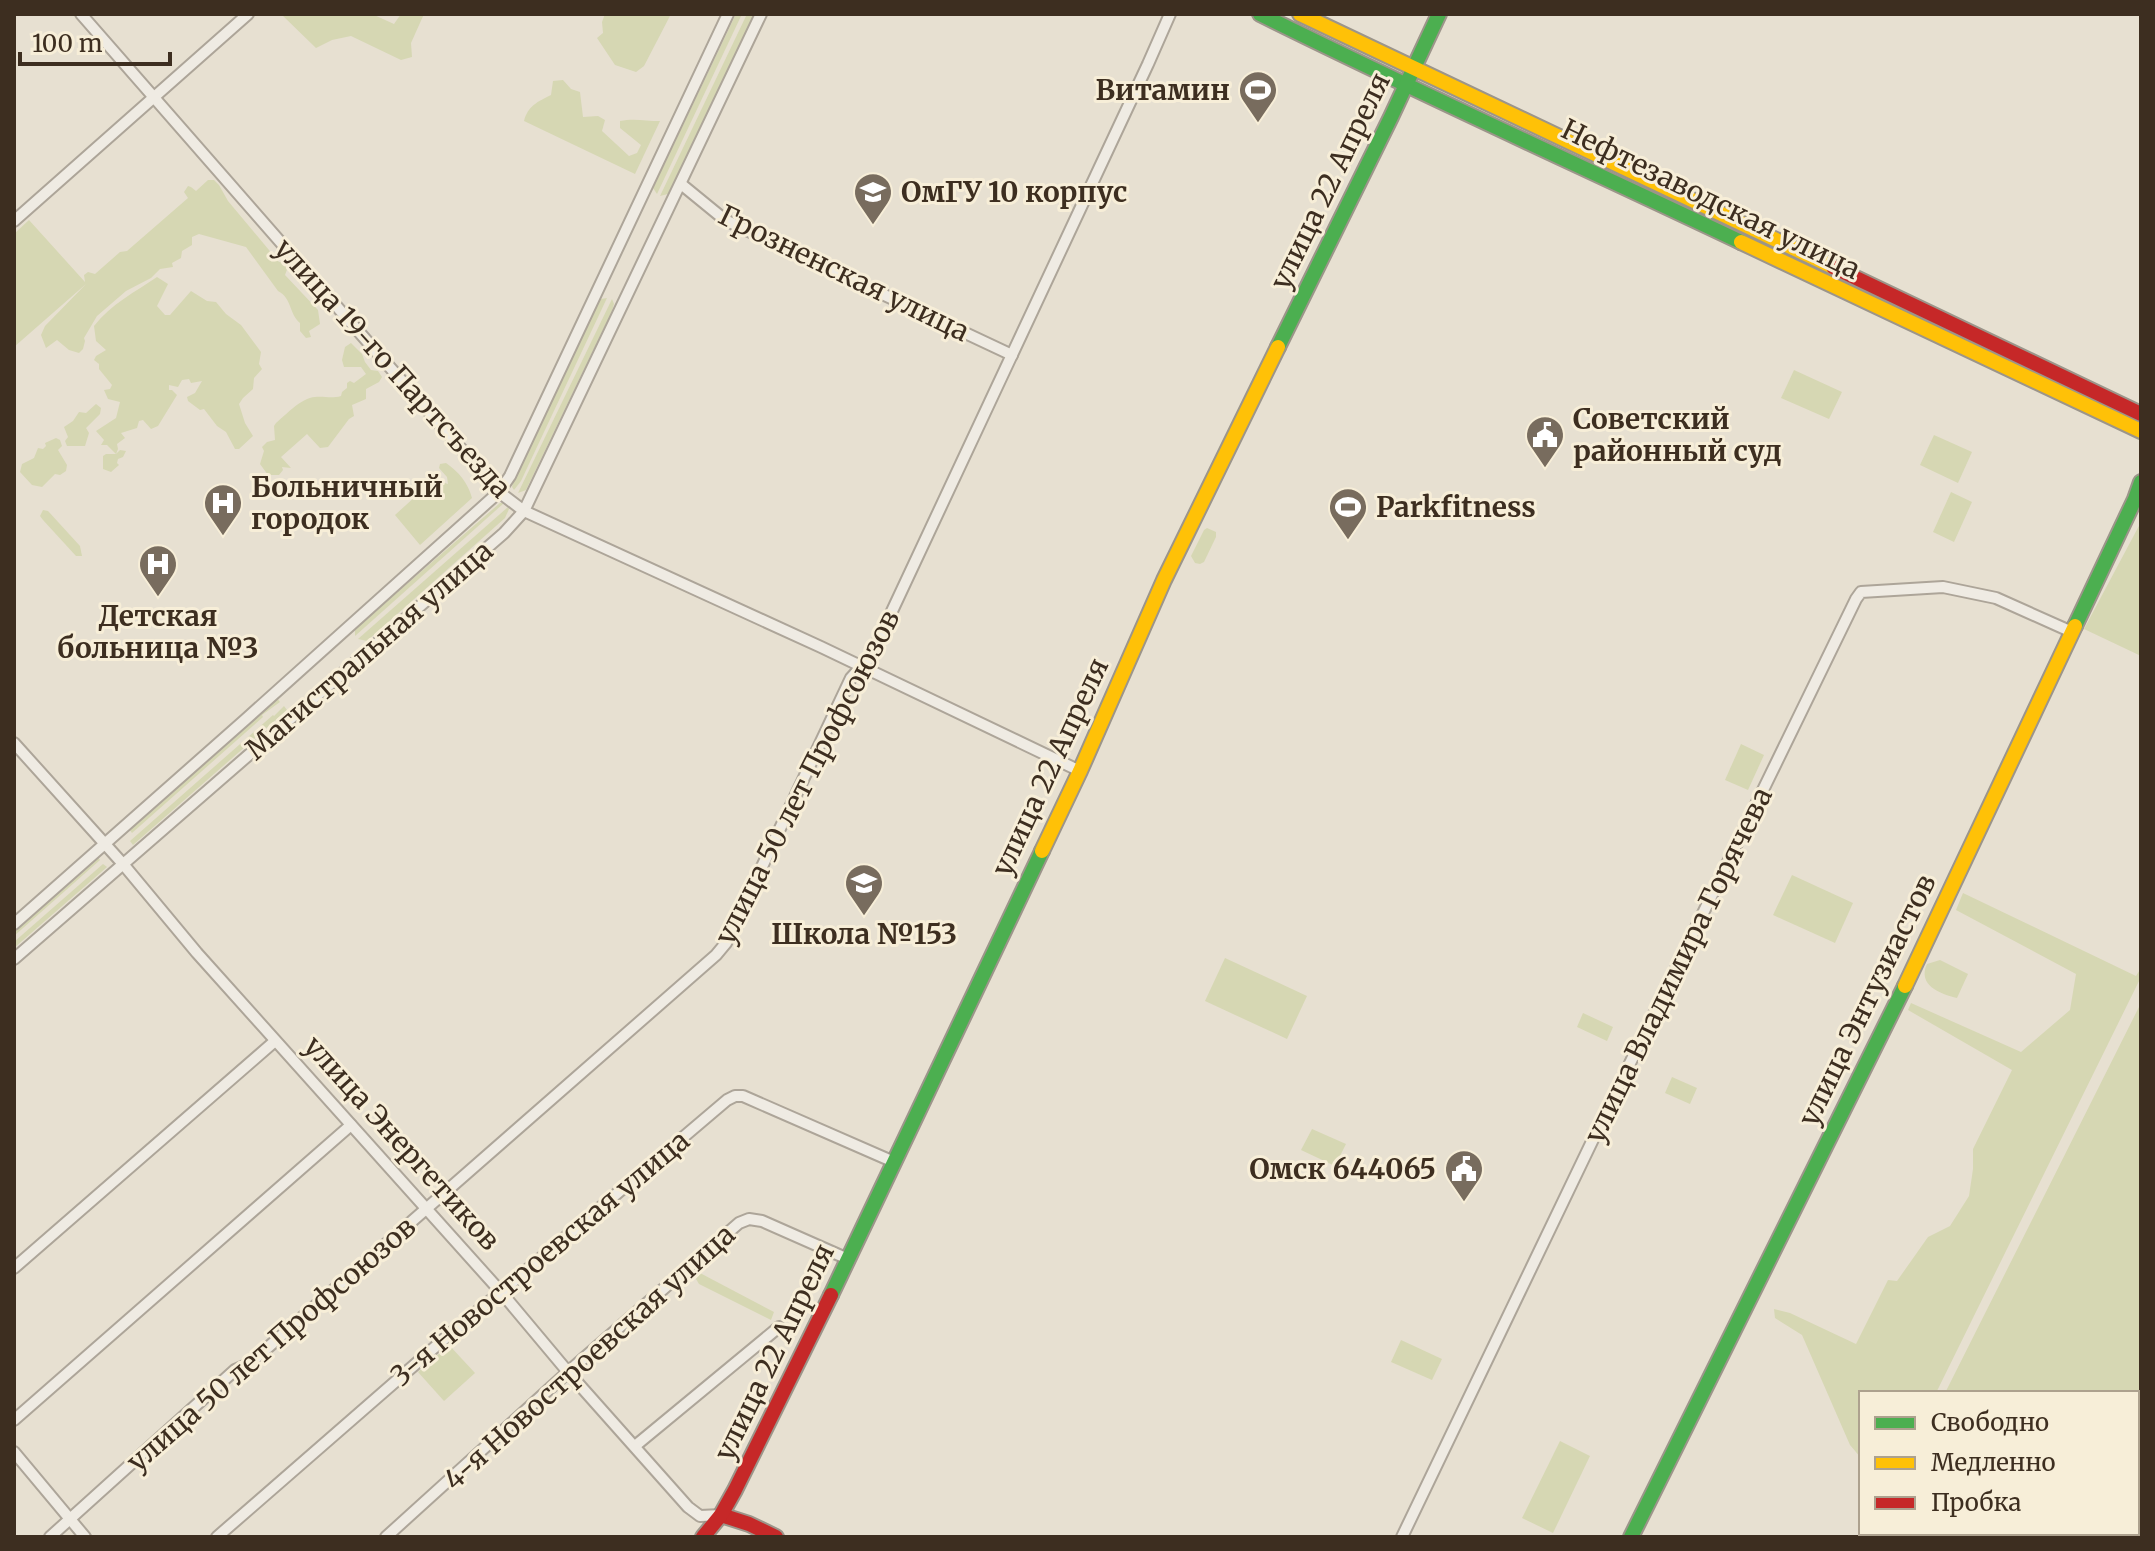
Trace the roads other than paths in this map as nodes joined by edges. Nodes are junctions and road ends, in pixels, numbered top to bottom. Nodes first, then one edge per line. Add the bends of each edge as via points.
1 (81, 14) edge
2 (248, 14) edge
3 (728, 14) edge
4 (761, 14) edge
5 (1170, 14) edge
6 (1260, 14) edge
7 (1300, 14) edge
8 (1439, 14) edge
9 (1423, 47) junction
10 (1393, 60) junction
11 (1413, 68) junction
12 (1384, 75) junction
13 (1428, 75) junction
14 (1405, 85) junction
15 (1423, 93) junction
16 (154, 97) junction
17 (1396, 105) junction
18 (681, 184) junction
19 (14, 221) edge
20 (1012, 355) junction
21 (2141, 414) edge
22 (2141, 431) edge
23 (2141, 482) edge
24 (499, 492) junction
25 (524, 511) junction
26 (2072, 632) junction
27 (863, 667) junction
28 (14, 743) edge
29 (1080, 771) junction
30 (105, 844) junction
31 (123, 864) junction
32 (14, 924) edge
33 (14, 959) edge
34 (275, 1041) junction
35 (351, 1125) junction
36 (894, 1162) junction
37 (427, 1209) junction
38 (848, 1259) junction
39 (14, 1268) edge
40 (501, 1292) junction
41 (779, 1327) dead end
42 (568, 1372) junction
43 (14, 1420) edge
44 (635, 1446) junction
45 (14, 1452) edge
46 (721, 1515) junction
47 (70, 1518) junction
48 (1637, 1535) edge
49 (50, 1537) edge
50 (85, 1537) edge
51 (217, 1537) edge
52 (386, 1537) edge
53 (703, 1537) edge
54 (776, 1537) edge
55 (1402, 1537) edge

1 - 16 street, улица 19-го Партсъезда
2 - 16 street
3 - 24 street, Магистральная улица
4 - 18 street, Магистральная улица
5 - 20 street, улица 50 лет Профсоюзов
6 - 12 main road, Нефтезаводская улица
7 - 10 main road, Нефтезаводская улица
8 - 9 main road, улица 22 Апреля
9 - 10 main road via 1411,58
9 - 11 main road, улица 22 Апреля
9 - 13 main road via 1422,65
10 - 11 main road, Нефтезаводская улица
11 - 13 main road, Нефтезаводская улица
11 - 14 main road, улица 22 Апреля
12 - 14 main road, Нефтезаводская улица
12 - 17 main road
13 - 21 main road, Нефтезаводская улица
14 - 15 main road, Нефтезаводская улица
14 - 17 main road, улица 22 Апреля
15 - 17 main road
15 - 22 main road, Нефтезаводская улица
16 - 19 street
16 - 24 street, улица 19-го Партсъезда
17 - 29 main road, улица 22 Апреля via 1157,595
18 - 20 street, Грозненская улица via 725,220
18 - 25 street, Магистральная улица
20 - 27 street, улица 50 лет Профсоюзов
23 - 26 main road, улица Энтузиастов
24 - 25 street, улица 19-го Партсъезда
24 - 30 street, Магистральная улица
25 - 27 street, улица 19-го Партсъезда
25 - 31 street, Магистральная улица
26 - 48 main road, улица Энтузиастов
26 - 55 street, улица Владимира Горячева via 1996,598 1943,587 1861,592
27 - 29 street, улица 19-го Партсъезда
27 - 37 street, улица 50 лет Профсоюзов via 851,678 721,950
28 - 30 street, улица Энергетиков
29 - 36 main road, улица 22 Апреля
30 - 31 street, улица Энергетиков
30 - 32 street, Магистральная улица
31 - 33 street, Магистральная улица
31 - 34 street, улица Энергетиков
34 - 35 street, улица Энергетиков
34 - 39 street
35 - 37 street, улица Энергетиков
35 - 43 street
36 - 38 main road, улица 22 Апреля
36 - 40 street, 3-я Новостроевская улица via 735,1096
37 - 40 street, улица Энергетиков
37 - 47 street, улица 50 лет Профсоюзов
38 - 42 street, 4-я Новостроевская улица via 762,1221 739,1223
38 - 46 main road, улица 22 Апреля
40 - 42 street, улица Энергетиков
40 - 51 street, 3-я Новостроевская улица
41 - 44 street
42 - 44 street, улица Энергетиков
42 - 52 street, 4-я Новостроевская улица
44 - 46 street, улица Энергетиков via 688,1507 700,1516
45 - 47 street
46 - 53 main road, улица 22 Апреля
46 - 54 main road, улица Энергетиков
47 - 49 street, улица 50 лет Профсоюзов
47 - 50 street

